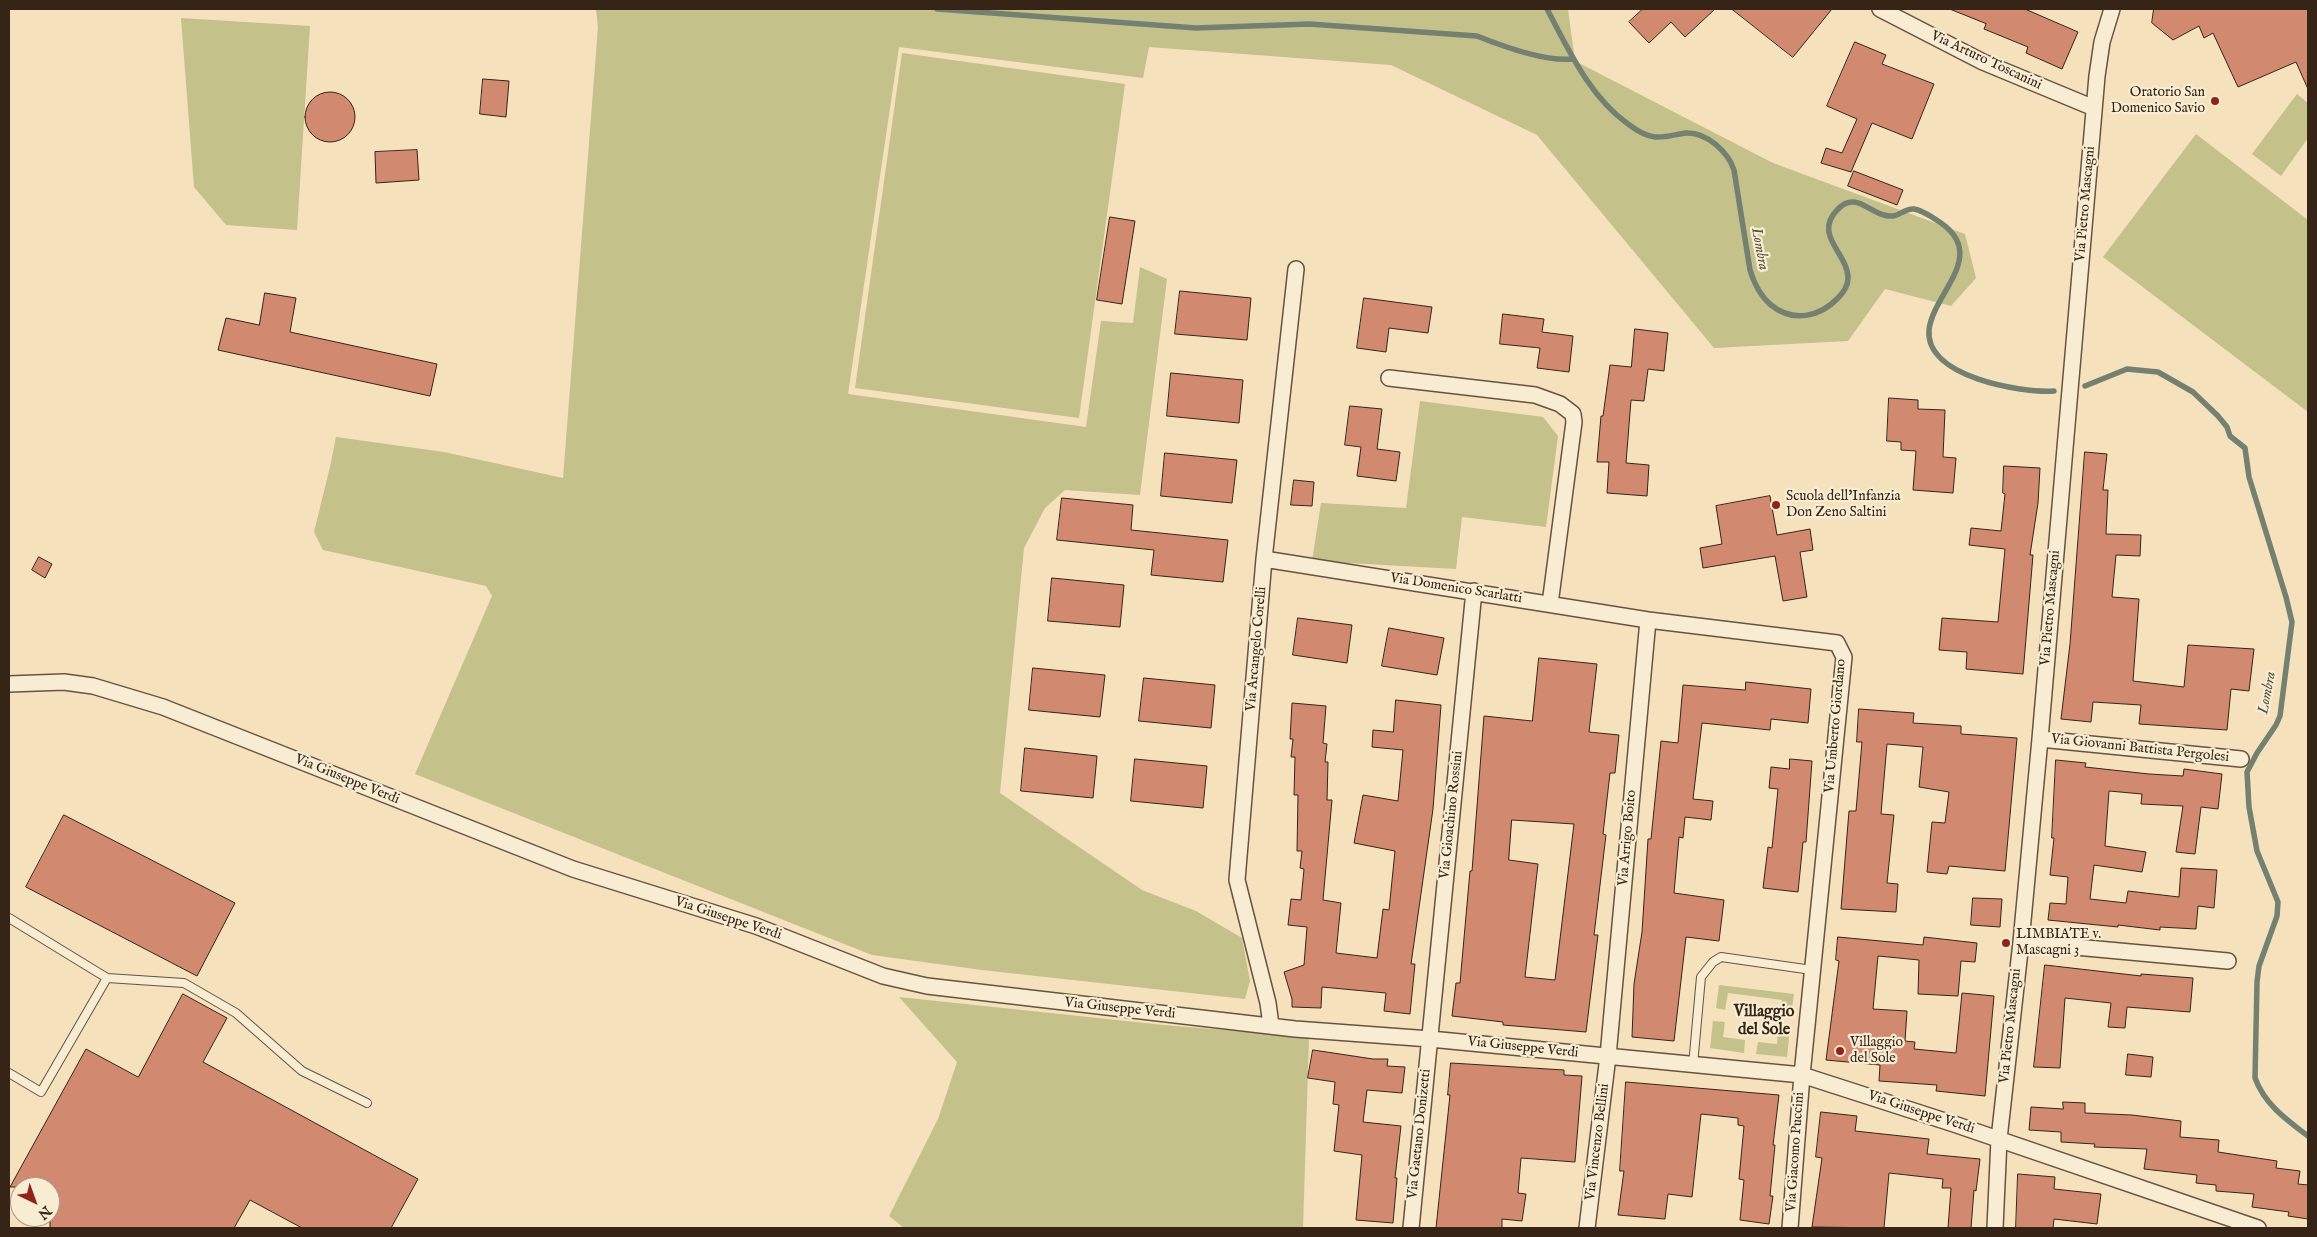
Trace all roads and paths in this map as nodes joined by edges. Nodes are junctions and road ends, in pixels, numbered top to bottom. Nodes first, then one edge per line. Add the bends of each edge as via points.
1 (1880, 9) edge
2 (2112, 9) edge
3 (2094, 108) junction
4 (1296, 270) dead end
5 (1388, 378) dead end
6 (1264, 559) junction
7 (1474, 591) junction
8 (1550, 604) junction
9 (1648, 620) junction
10 (9, 684) edge
11 (2040, 739) junction
12 (2241, 759) dead end
13 (9, 918) edge
14 (2021, 942) junction
15 (2228, 961) dead end
16 (1812, 970) junction
17 (107, 978) junction
18 (1271, 1025) junction
19 (1430, 1039) junction
20 (1608, 1056) junction
21 (1693, 1065) junction
22 (9, 1073) edge
23 (1802, 1075) junction
24 (367, 1103) dead end
25 (1999, 1139) junction
26 (1410, 1228) edge
27 (1588, 1228) edge
28 (1790, 1228) edge
29 (1995, 1228) edge
30 (2258, 1228) edge

1 - 3 street, Via Arturo Toscanini via 1983,62
2 - 3 street, Via Pietro Mascagni via 2102,42
3 - 11 street, Via Pietro Mascagni
4 - 6 street, Via Arcangelo Corelli
5 - 8 street via 1534,396 1560,404 1572,414 1574,422
6 - 7 street, Via Domenico Scarlatti
6 - 18 street, Via Arcangelo Corelli via 1237,880
7 - 8 street, Via Domenico Scarlatti
7 - 19 street, Via Gioachino Rossini
8 - 9 street, Via Domenico Scarlatti
9 - 16 street, Via Umberto Giordano via 1837,643 1844,657
9 - 20 street, Via Arrigo Boito
10 - 18 street, Via Giuseppe Verdi via 64,682 93,686 164,707 572,869 756,926 883,976 937,988
11 - 12 street, Via Giovanni Battista Pergolesi
11 - 14 street, Via Pietro Mascagni
13 - 17 lane
14 - 15 street
14 - 25 street, Via Pietro Mascagni
16 - 21 lane via 1736,959 1721,958 1712,962 1701,977
16 - 23 street, Via Giacomo Puccini
17 - 22 lane via 41,1092
17 - 24 lane via 184,983 236,1013 302,1071
18 - 19 street, Via Giuseppe Verdi
19 - 20 street, Via Giuseppe Verdi
19 - 26 street, Via Gaetano Donizetti
20 - 21 street, Via Giuseppe Verdi
20 - 27 street, Via Vincenzo Bellini
21 - 23 street, Via Giuseppe Verdi
23 - 25 street, Via Giuseppe Verdi
23 - 28 street, Via Giacomo Puccini
25 - 29 street, Via Pietro Mascagni
25 - 30 street, Via Giuseppe Verdi

